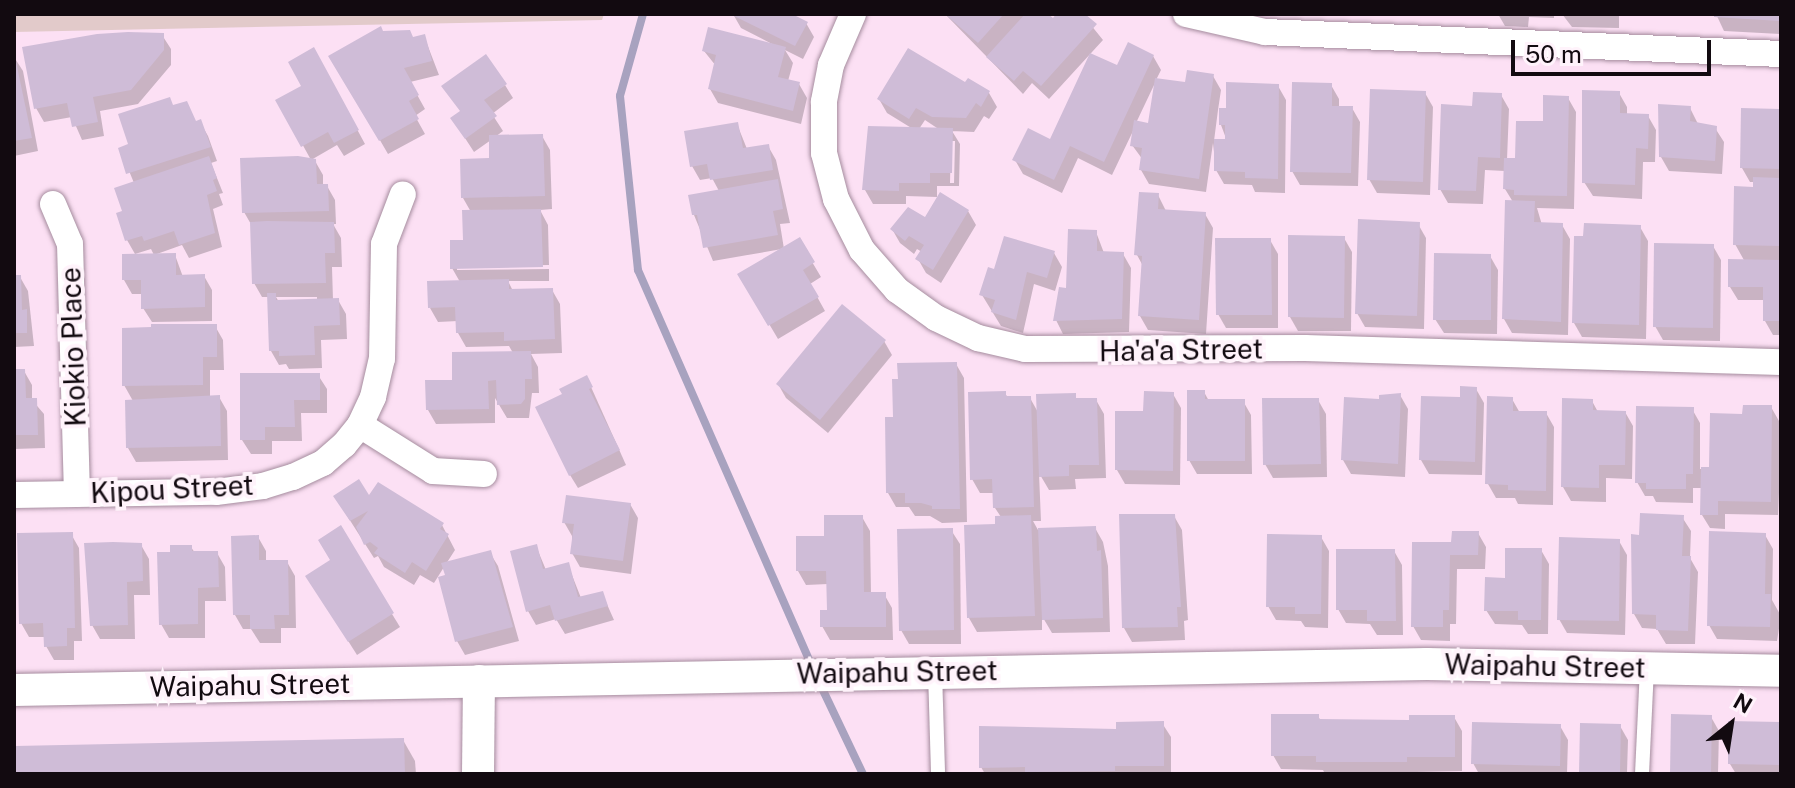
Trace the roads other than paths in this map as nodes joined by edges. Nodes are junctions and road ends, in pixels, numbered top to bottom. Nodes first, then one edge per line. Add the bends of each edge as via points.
1 (853, 14) edge
2 (1186, 14) edge
3 (1781, 54) edge
4 (403, 194) dead end
5 (53, 204) dead end
6 (1781, 362) edge
7 (360, 425) junction
8 (484, 474) dead end
9 (77, 494) junction
10 (14, 495) edge
11 (1647, 668) junction
12 (935, 671) junction
13 (1781, 671) edge
14 (479, 681) junction
15 (14, 690) edge
16 (478, 774) edge
17 (938, 774) edge
18 (1642, 774) edge

1 - 6 street, Ha'a'a Street via 831,65 824,102 824,153 836,199 862,250 897,290 936,318 978,338 1025,349 1305,348
2 - 3 street via 1265,32
4 - 7 street, Kipou Street via 384,244 382,359
5 - 9 street, Kiokio Place via 70,244
7 - 8 street via 433,471
7 - 9 street, Kipou Street via 323,463 263,486
9 - 10 street, Kipou Street
11 - 12 street, Waipahu Street via 1427,664
11 - 13 street, Waipahu Street
11 - 18 lane
12 - 14 street, Waipahu Street
12 - 17 lane
14 - 15 street, Waipahu Street
14 - 16 street

